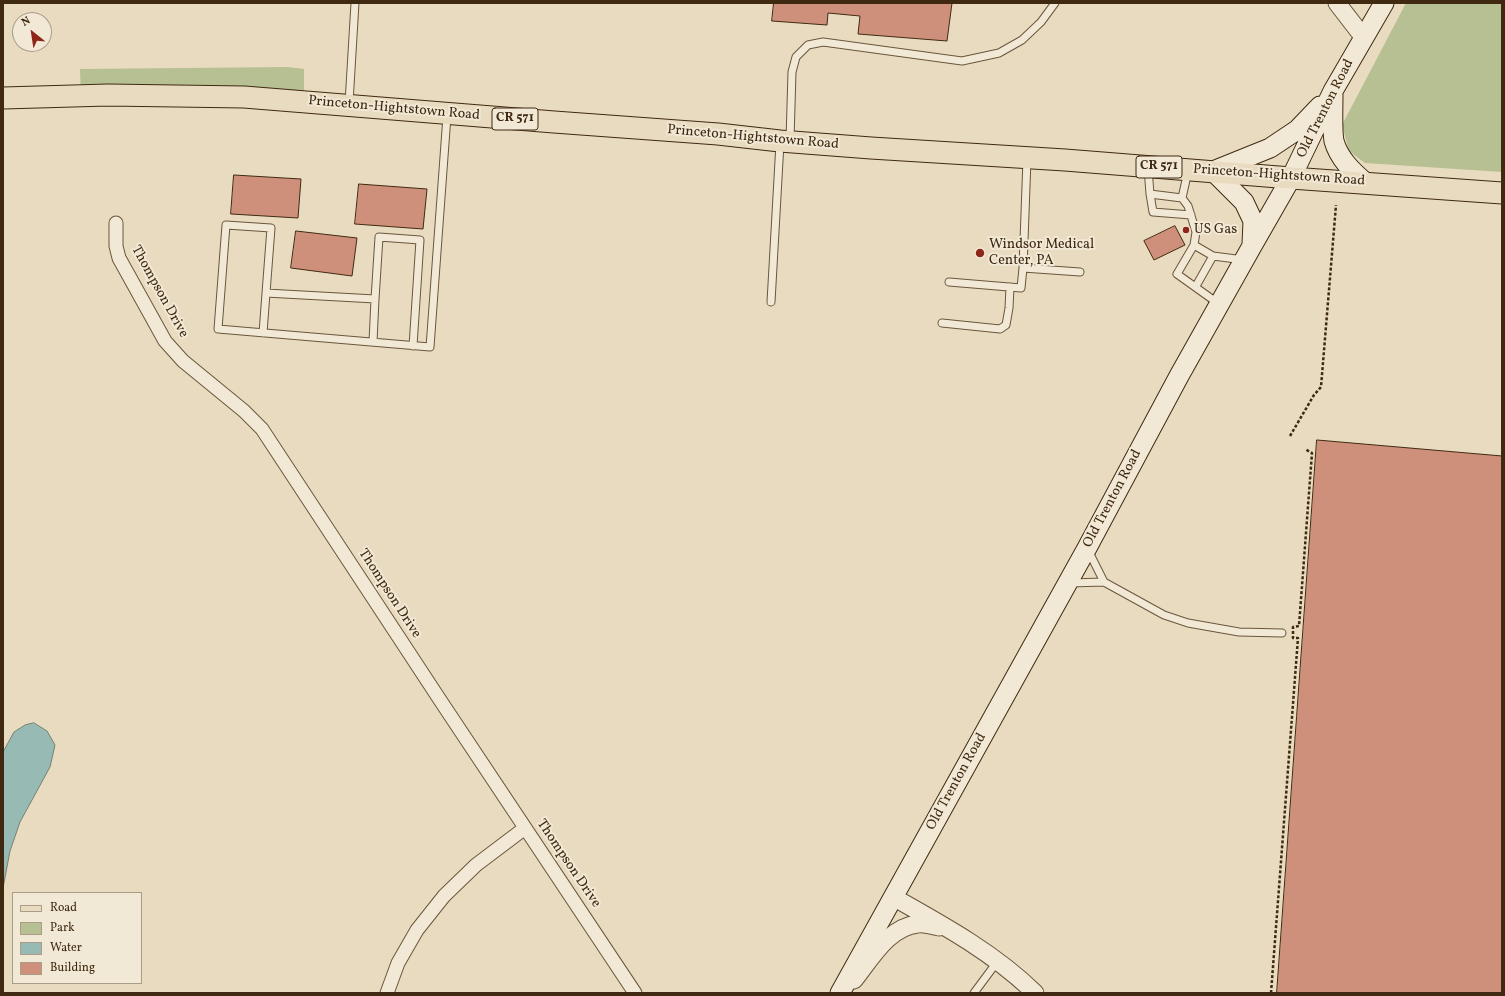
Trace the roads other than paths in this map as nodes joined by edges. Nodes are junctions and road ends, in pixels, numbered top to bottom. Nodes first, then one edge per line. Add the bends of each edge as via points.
1 (355, 3) edge
2 (1055, 3) edge
3 (1337, 3) edge
4 (1384, 3) edge
5 (1364, 38) junction
6 (1333, 91) junction
7 (3, 98) edge
8 (349, 106) junction
9 (447, 114) junction
10 (785, 141) junction
11 (1027, 157) junction
12 (1148, 166) junction
13 (1189, 169) junction
14 (1213, 171) junction
15 (1291, 178) junction
16 (1366, 183) junction
17 (1502, 193) edge
18 (1150, 194) junction
19 (1182, 198) junction
20 (1191, 215) junction
21 (116, 223) dead end
22 (1194, 245) junction
23 (1248, 253) junction
24 (1213, 256) junction
25 (1023, 268) junction
26 (1080, 272) dead end
27 (949, 282) dead end
28 (1196, 286) junction
29 (1010, 287) junction
30 (266, 293) junction
31 (375, 299) junction
32 (771, 302) dead end
33 (1219, 304) junction
34 (942, 322) dead end
35 (263, 333) junction
36 (373, 342) junction
37 (413, 346) junction
38 (1087, 548) junction
39 (1104, 582) junction
40 (1067, 583) junction
41 (1282, 633) dead end
42 (525, 828) junction
43 (893, 898) junction
44 (948, 928) junction
45 (998, 962) junction
46 (387, 993) edge
47 (635, 993) edge
48 (840, 993) edge
49 (844, 993) edge
50 (974, 993) edge
51 (1035, 993) edge

1 - 8 lane
2 - 10 lane via 1041,22 1022,40 999,53 962,61 823,42 808,45 796,57 792,72
3 - 5 street
4 - 5 main road, Old Trenton Road
5 - 6 main road, Old Trenton Road
6 - 14 main road via 1292,134 1270,148
6 - 15 main road, Old Trenton Road
6 - 16 main road via 1334,141 1350,170
7 - 8 main road, Princeton-Hightstown Road / CR 571 via 108,95 236,97
8 - 9 main road, Princeton-Hightstown Road / CR 571
9 - 10 main road, Princeton-Hightstown Road / CR 571
9 - 37 lane via 430,347
10 - 11 main road, Princeton-Hightstown Road / CR 571
10 - 32 lane
11 - 12 main road, Princeton-Hightstown Road / CR 571
11 - 25 lane
12 - 13 main road, Princeton-Hightstown Road / CR 571
12 - 18 lane
13 - 14 main road, Princeton-Hightstown Road / CR 571
13 - 19 lane
14 - 15 main road, Princeton-Hightstown Road / CR 571
14 - 23 main road via 1244,202 1253,222
15 - 16 main road, Princeton-Hightstown Road / CR 571
15 - 23 main road, Old Trenton Road
16 - 17 main road, Princeton-Hightstown Road / CR 571
18 - 19 lane
18 - 20 lane via 1153,212
19 - 20 lane
20 - 22 lane via 1196,232
21 - 42 street, Thompson Drive via 119,258 166,341 183,361 262,429
22 - 24 lane
22 - 28 lane via 1178,274
23 - 24 lane
23 - 33 main road, Old Trenton Road
24 - 28 lane
25 - 26 lane
25 - 29 lane via 1022,288
27 - 29 lane
28 - 33 lane
29 - 34 lane via 1006,325 1000,329
30 - 31 lane
30 - 35 lane
30 - 35 lane via 271,228 226,225 218,329
31 - 36 lane
31 - 37 lane via 379,237 420,240
33 - 38 main road, Old Trenton Road
35 - 36 lane
36 - 37 lane
38 - 39 lane
38 - 40 main road, Old Trenton Road
39 - 40 lane
39 - 41 lane via 1164,615 1188,623 1239,632
40 - 43 main road, Old Trenton Road
42 - 46 street via 476,865 444,896 417,930 398,963
42 - 47 street, Thompson Drive
43 - 44 street
43 - 48 main road, Old Trenton Road
44 - 45 street
44 - 49 street via 918,924 899,929 885,940
45 - 50 lane
45 - 51 street

